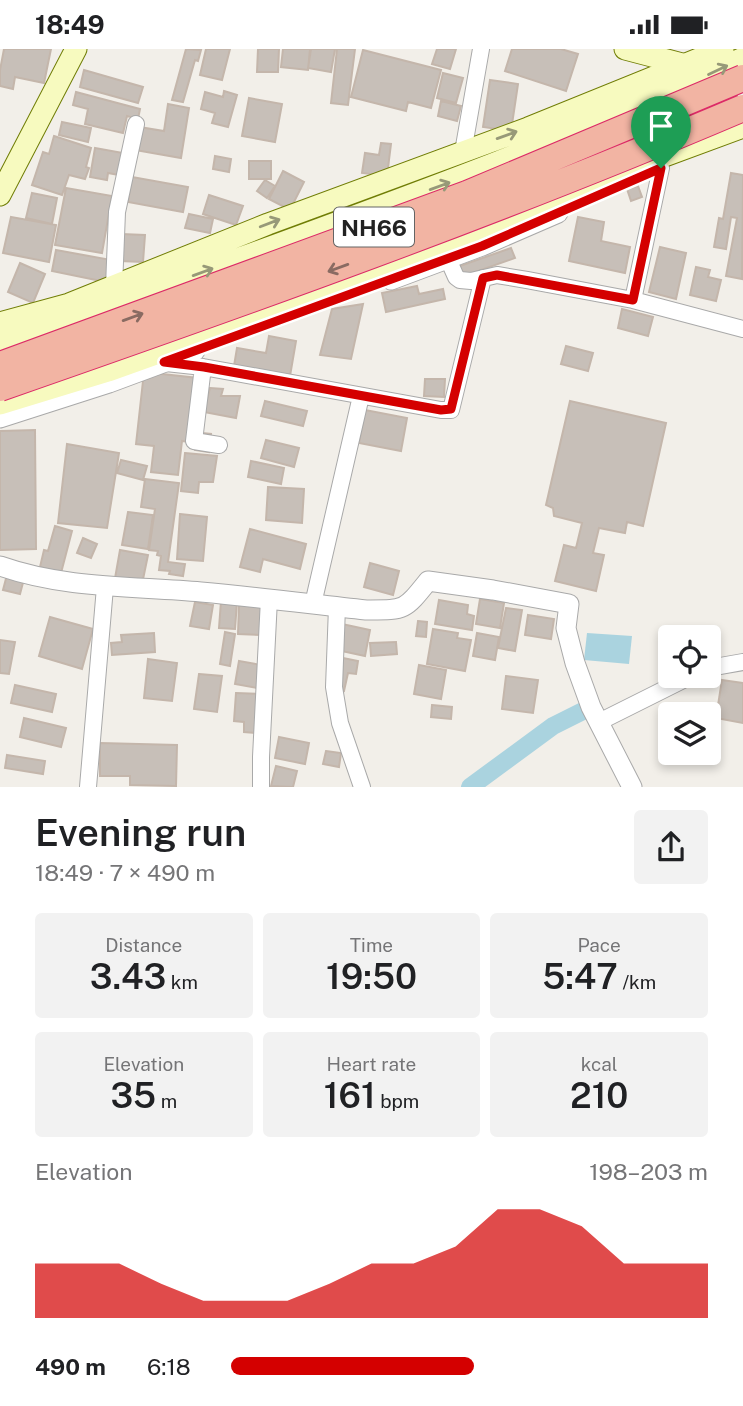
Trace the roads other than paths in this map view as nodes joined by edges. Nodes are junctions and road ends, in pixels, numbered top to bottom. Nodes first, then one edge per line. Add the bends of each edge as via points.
1 (76, 49) edge
2 (481, 49) edge
3 (625, 49) edge
4 (723, 49) edge
5 (688, 57) edge
6 (743, 58) edge
7 (743, 78) edge
8 (682, 86) junction
9 (743, 108) edge
10 (136, 124) dead end
11 (743, 127) edge
12 (743, 135) edge
13 (463, 152) junction
14 (661, 162) junction
15 (0, 195) edge
16 (448, 259) junction
17 (483, 278) junction
18 (114, 287) junction
19 (633, 300) junction
20 (0, 323) edge
21 (743, 329) edge
22 (0, 342) edge
23 (164, 362) junction
24 (0, 365) edge
25 (204, 367) junction
26 (0, 388) edge
27 (361, 396) junction
28 (0, 404) edge
29 (0, 418) edge
30 (219, 445) dead end
31 (0, 566) edge
32 (105, 587) junction
33 (269, 600) junction
34 (313, 604) junction
35 (337, 607) junction
36 (743, 662) edge
37 (721, 666) edge
38 (667, 688) edge
39 (599, 722) junction
40 (88, 786) edge
41 (261, 786) edge
42 (362, 786) edge
43 (632, 786) edge

1 - 15 main road
2 - 13 street
3 - 5 main road
4 - 5 main road
5 - 8 street
13 -> 5 main road
8 -> 6 main road
24 -> 7 highway, NH66, bridge via 467,194
8 - 14 street
22 -> 8 main road via 35,334 458,179
9 -> 26 highway, NH66, bridge via 472,219
10 - 18 street via 117,212
11 - 14 main road
12 - 14 street
18 -> 13 main road
14 - 16 street
14 - 19 street
14 - 28 main road via 382,273 108,371
16 - 17 street via 456,278
16 - 23 street
17 - 19 street via 497,275
17 - 27 street via 451,409
18 - 20 main road
19 - 21 street
23 - 25 street
23 - 29 street
25 - 27 street
25 - 30 street via 194,441
27 - 34 street
31 - 32 street via 37,577
32 - 33 street
32 - 40 street
33 - 34 street
33 - 41 street
34 - 35 street
35 - 39 street via 391,610 408,606 428,581 569,604 566,628
35 - 42 street via 334,687 340,723
36 - 37 street
38 - 39 street
39 - 43 street

